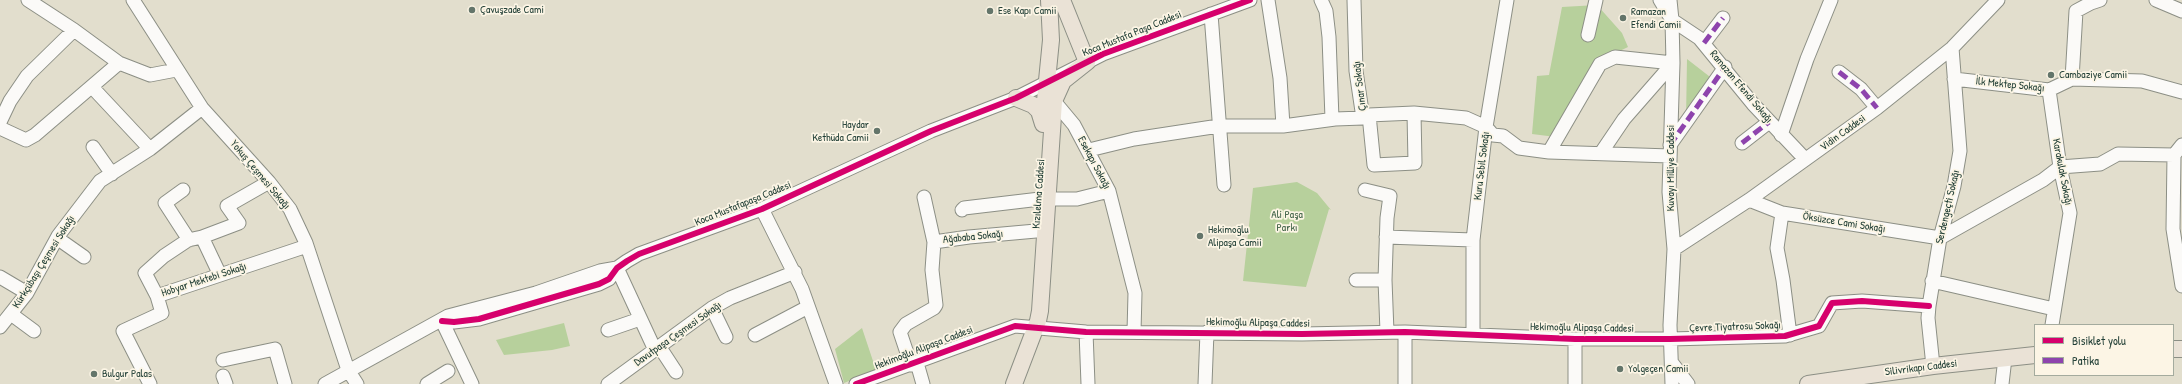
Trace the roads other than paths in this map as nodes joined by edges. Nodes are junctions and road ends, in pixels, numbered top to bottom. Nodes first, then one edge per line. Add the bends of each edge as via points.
1 (29, 0) edge
2 (133, 0) edge
3 (1049, 0) edge
4 (1062, 0) edge
5 (1250, 0) edge
6 (1268, 0) edge
7 (1321, 0) edge
8 (1354, 0) edge
9 (1507, 0) edge
10 (1596, 0) edge
11 (1660, 0) edge
12 (1670, 0) edge
13 (1831, 0) edge
14 (1998, 0) edge
15 (2100, 0) edge
16 (2156, 0) edge
17 (2182, 11) edge
18 (1211, 14) junction
19 (1723, 18) dead end
20 (1672, 20) junction
21 (74, 30) junction
22 (1076, 34) junction
23 (1588, 35) dead end
24 (1051, 40) junction
25 (1704, 44) junction
26 (1952, 48) junction
27 (1087, 62) junction
28 (119, 63) junction
29 (1673, 63) junction
30 (1725, 68) junction
31 (176, 70) junction
32 (1839, 72) dead end
33 (1954, 79) junction
34 (2072, 79) junction
35 (1046, 82) junction
36 (92, 87) junction
37 (2049, 90) junction
38 (2182, 92) edge
39 (1016, 98) junction
40 (1054, 101) junction
41 (202, 108) junction
42 (1877, 108) junction
43 (1414, 113) junction
44 (1366, 116) junction
45 (1332, 119) junction
46 (0, 122) edge
47 (1769, 122) junction
48 (1043, 126) junction
49 (1219, 126) junction
50 (1283, 126) junction
51 (1486, 127) junction
52 (0, 128) edge
53 (1781, 135) junction
54 (1742, 143) dead end
55 (93, 147) dead end
56 (150, 150) junction
57 (1089, 150) junction
58 (2178, 150) edge
59 (1670, 151) junction
60 (1549, 152) junction
61 (1601, 153) junction
62 (1805, 159) junction
63 (2060, 167) junction
64 (112, 174) junction
65 (269, 182) junction
66 (1224, 185) dead end
67 (183, 190) dead end
68 (1364, 190) dead end
69 (1110, 191) junction
70 (924, 197) dead end
71 (1044, 199) junction
72 (1749, 200) junction
73 (762, 209) junction
74 (962, 210) dead end
75 (1782, 213) junction
76 (1036, 231) junction
77 (202, 237) junction
78 (1386, 237) junction
79 (57, 238) junction
80 (1940, 238) junction
81 (189, 240) junction
82 (1473, 240) junction
83 (934, 242) junction
84 (307, 246) junction
85 (1674, 249) junction
86 (84, 257) dead end
87 (617, 268) junction
88 (795, 272) junction
89 (220, 276) junction
90 (0, 277) edge
91 (1356, 280) dead end
92 (1385, 280) junction
93 (1932, 281) junction
94 (2182, 286) edge
95 (27, 293) junction
96 (157, 296) junction
97 (1929, 306) junction
98 (808, 307) junction
99 (712, 308) junction
100 (2054, 308) junction
101 (11, 314) junction
102 (640, 319) junction
103 (442, 321) junction
104 (2052, 324) edge
105 (0, 327) edge
106 (1031, 327) junction
107 (608, 330) dead end
108 (34, 332) dead end
109 (1086, 332) junction
110 (1134, 332) junction
111 (1207, 332) junction
112 (1387, 332) junction
113 (1405, 332) junction
114 (1473, 334) junction
115 (755, 335) dead end
116 (1790, 335) junction
117 (726, 337) dead end
118 (1575, 339) junction
119 (1670, 339) junction
120 (657, 348) junction
121 (2034, 355) edge
122 (2005, 358) junction
123 (223, 360) dead end
124 (1672, 362) junction
125 (914, 364) junction
126 (1933, 366) junction
127 (348, 370) junction
128 (448, 371) dead end
129 (676, 372) dead end
130 (150, 384) edge
131 (285, 384) edge
132 (325, 384) edge
133 (356, 384) edge
134 (427, 384) edge
135 (472, 384) edge
136 (608, 384) edge
137 (836, 384) edge
138 (856, 384) edge
139 (923, 384) edge
140 (1006, 384) edge
141 (1014, 384) edge
142 (1088, 384) edge
143 (1205, 384) edge
144 (1405, 384) edge
145 (1575, 384) edge
146 (1672, 384) edge
147 (1688, 384) edge
148 (1808, 384) edge
149 (2002, 384) edge

1 - 21 street
2 - 31 street, Yokuş Çeşmesi Sokağı
3 - 24 main road, Kızılelma Caddesi
4 - 22 main road
5 - 18 street, Koca Mustafa Paşa Caddesi
6 - 50 street via 1280,78
7 - 45 street via 1326,12 1329,37
8 - 44 street, Çınar Sokağı via 1356,71
9 - 51 street, Kuru Sebil Sokağı
10 - 23 street
11 - 20 street, Kuvayı Milliye Caddesi
12 - 20 street, Kuvayı Milliye Caddesi
13 - 53 street via 1807,59
14 - 26 street, Vidin Caddesi
15 - 34 street via 2076,11
16 - 17 street
18 - 27 street, Koca Mustafa Paşa Caddesi
18 - 49 street
19 - 25 street
20 - 25 street, Ramazan Efendi Sokağı
20 - 29 street, Kuvayı Milliye Caddesi
21 - 28 street
21 - 46 street via 27,76
22 - 24 main road via 1062,32
22 - 27 main road
24 - 35 main road, Kızılelma Caddesi
25 - 30 street, Ramazan Efendi Sokağı
26 - 33 street, Serdengeçti Sokağı
26 - 42 street, Vidin Caddesi
27 - 35 street, Koca Mustafa Paşa Caddesi
27 - 40 main road via 1063,81
28 - 31 street via 150,75
28 - 36 street
29 - 59 street, Kuvayı Milliye Caddesi
29 - 60 street via 1615,57 1600,64
29 - 61 street via 1624,118
30 - 47 street, Ramazan Efendi Sokağı
30 - 59 street
31 - 41 street, Yokuş Çeşmesi Sokağı
32 - 42 street via 1861,89
33 - 37 street, İlk Mektep Sokağı
33 - 80 street, Serdengeçti Sokağı via 1960,151
34 - 37 street, İlk Mektep Sokağı
34 - 38 street, İlk Mektep Sokağı via 2142,81
35 - 39 street, Koca Mustafapaşa Caddesi
35 - 48 main road, Kızılelma Caddesi
36 - 52 street via 26,140
36 - 56 street
37 - 63 street, Karakulak Sokağı
39 - 48 main road via 1033,105 1039,111
39 - 73 street, Koca Mustafapaşa Caddesi via 931,131
40 - 57 street, Esekapı Sokağı via 1074,125
40 - 71 main road, Kızılelma Caddesi
41 - 56 street, Kürkçübaşı Çeşmesi Sokağı
41 - 65 street, Yokuş Çeşmesi Sokağı
42 - 62 street, Vidin Caddesi
43 - 44 street, Çınar Sokağı
43 - 44 street via 1415,163 1374,165
43 - 51 street, Çınar Sokağı via 1466,118
44 - 45 street
45 - 50 street
47 - 53 street, Ramazan Efendi Sokağı
47 - 54 street
48 - 71 main road, Kızılelma Caddesi
49 - 50 street
49 - 57 street via 1134,139
49 - 66 street
51 - 60 street, Çınar Sokağı via 1493,135 1503,136 1519,148
51 - 82 street, Kuru Sebil Sokağı
53 - 62 street, Ramazan Efendi Sokağı
55 - 64 street
56 - 64 street, Kürkçübaşı Çeşmesi Sokağı
57 - 69 street, Esekapı Sokağı
58 - 63 street via 2118,154 2100,164
58 - 94 street via 2173,229
59 - 61 street, Çınar Sokağı
59 - 85 street, Kuvayı Milliye Caddesi via 1669,192
60 - 61 street, Çınar Sokağı
62 - 72 street, Vidin Caddesi
63 - 80 street via 2043,180
63 - 100 street, Karakulak Sokağı via 2070,213
64 - 79 street, Kürkçübaşı Çeşmesi Sokağı via 100,181
65 - 77 street, Hobyar Mektebi Sokağı via 227,206 239,222
65 - 84 street, Yokuş Çeşmesi Sokağı via 290,209
67 - 81 street via 166,203
68 - 78 street via 1390,196
69 - 71 street via 1077,199
69 - 110 street, Esekapı Sokağı via 1135,293
70 - 83 street
71 - 74 street
71 - 76 main road, Kızılelma Caddesi
71 - 106 main road, Kızılelma Caddesi via 1040,311
72 - 75 street, Öksüzce Cami Sokağı
72 - 85 street, Vidin Caddesi
73 - 87 street, Koca Mustafapaşa Caddesi via 639,254
73 - 88 street
75 - 80 street, Öksüzce Cami Sokağı
75 - 116 street via 1777,248 1784,280
76 - 83 street, Ağababa Sokağı
76 - 106 main road, Kızılelma Caddesi
77 - 81 street, Hobyar Mektebi Sokağı
77 - 89 street
78 - 82 street
78 - 92 street
79 - 86 street
79 - 95 street, Kürkçübaşı Çeşmesi Sokağı
80 - 93 street, Serdengeçti Sokağı
81 - 96 street, Hobyar Mektebi Sokağı via 164,256 145,273
82 - 114 street, Kuru Sebil Sokağı
83 - 125 street, Ağababa Sokağı via 932,270 936,305 906,324 900,332
84 - 89 street, Hobyar Mektebi Sokağı
84 - 127 street, Yokuş Çeşmesi Sokağı
85 - 119 street, Kuvayı Milliye Caddesi
87 - 102 street
87 - 103 street, Koca Mustafapaşa Caddesi via 448,316
88 - 98 street
88 - 99 street, Davutpaşa Çeşmesi Sokağı via 730,298
89 - 96 street, Hobyar Mektebi Sokağı
90 - 95 street
91 - 92 street
92 - 112 street
93 - 97 street, Serdengeçti Sokağı
93 - 100 street
95 - 101 street, Kürkçübaşı Çeşmesi Sokağı
96 - 130 street via 162,313 123,331
97 - 116 street, Çevre Tiyatrosu Sokağı via 1862,300 1832,303 1819,326
97 - 126 street, Serdengeçti Sokağı
98 - 115 street
98 - 137 street
99 - 117 street
99 - 120 street, Davutpaşa Çeşmesi Sokağı
100 - 104 street, Karakulak Sokağı
101 - 105 street, Kürkçübaşı Çeşmesi Sokağı
101 - 108 street
102 - 107 street
102 - 120 street
103 - 127 street, Koca Mustafapaşa Caddesi
103 - 135 street
106 - 109 street, Hekimoğlu Alipaşa Caddesi
106 - 125 street, Hekimoğlu Alipaşa Caddesi via 1015,326
106 - 140 main road, Kızılelma Caddesi
106 - 141 main road, Kızılelma Caddesi
109 - 110 street, Hekimoğlu Alipaşa Caddesi
109 - 142 street
110 - 111 street, Hekimoğlu Alipaşa Caddesi
111 - 112 street, Hekimoğlu Alipaşa Caddesi
111 - 143 street
112 - 113 street, Hekimoğlu Alipaşa Caddesi
113 - 114 street, Hekimoğlu Alipaşa Caddesi
113 - 144 street
114 - 118 street, Hekimoğlu Alipaşa Caddesi
116 - 119 street, Çevre Tiyatrosu Sokağı
118 - 119 street, Hekimoğlu Alipaşa Caddesi
118 - 145 street
119 - 124 street, Kuvayı Milliye Caddesi
120 - 129 street
120 - 136 street, Davutpaşa Çeşmesi Sokağı
121 - 122 main road, Silivrikapı Caddesi
122 - 126 main road, Silivrikapı Caddesi
122 - 149 street
123 - 131 street via 275,349
124 - 146 street, Kuvayı Milliye Caddesi
124 - 147 street
125 - 138 street, Hekimoğlu Alipaşa Caddesi
125 - 139 street
126 - 148 main road, Silivrikapı Caddesi
127 - 132 street, Koca Mustafapaşa Caddesi
127 - 133 street, Yokuş Çeşmesi Sokağı
128 - 134 street

